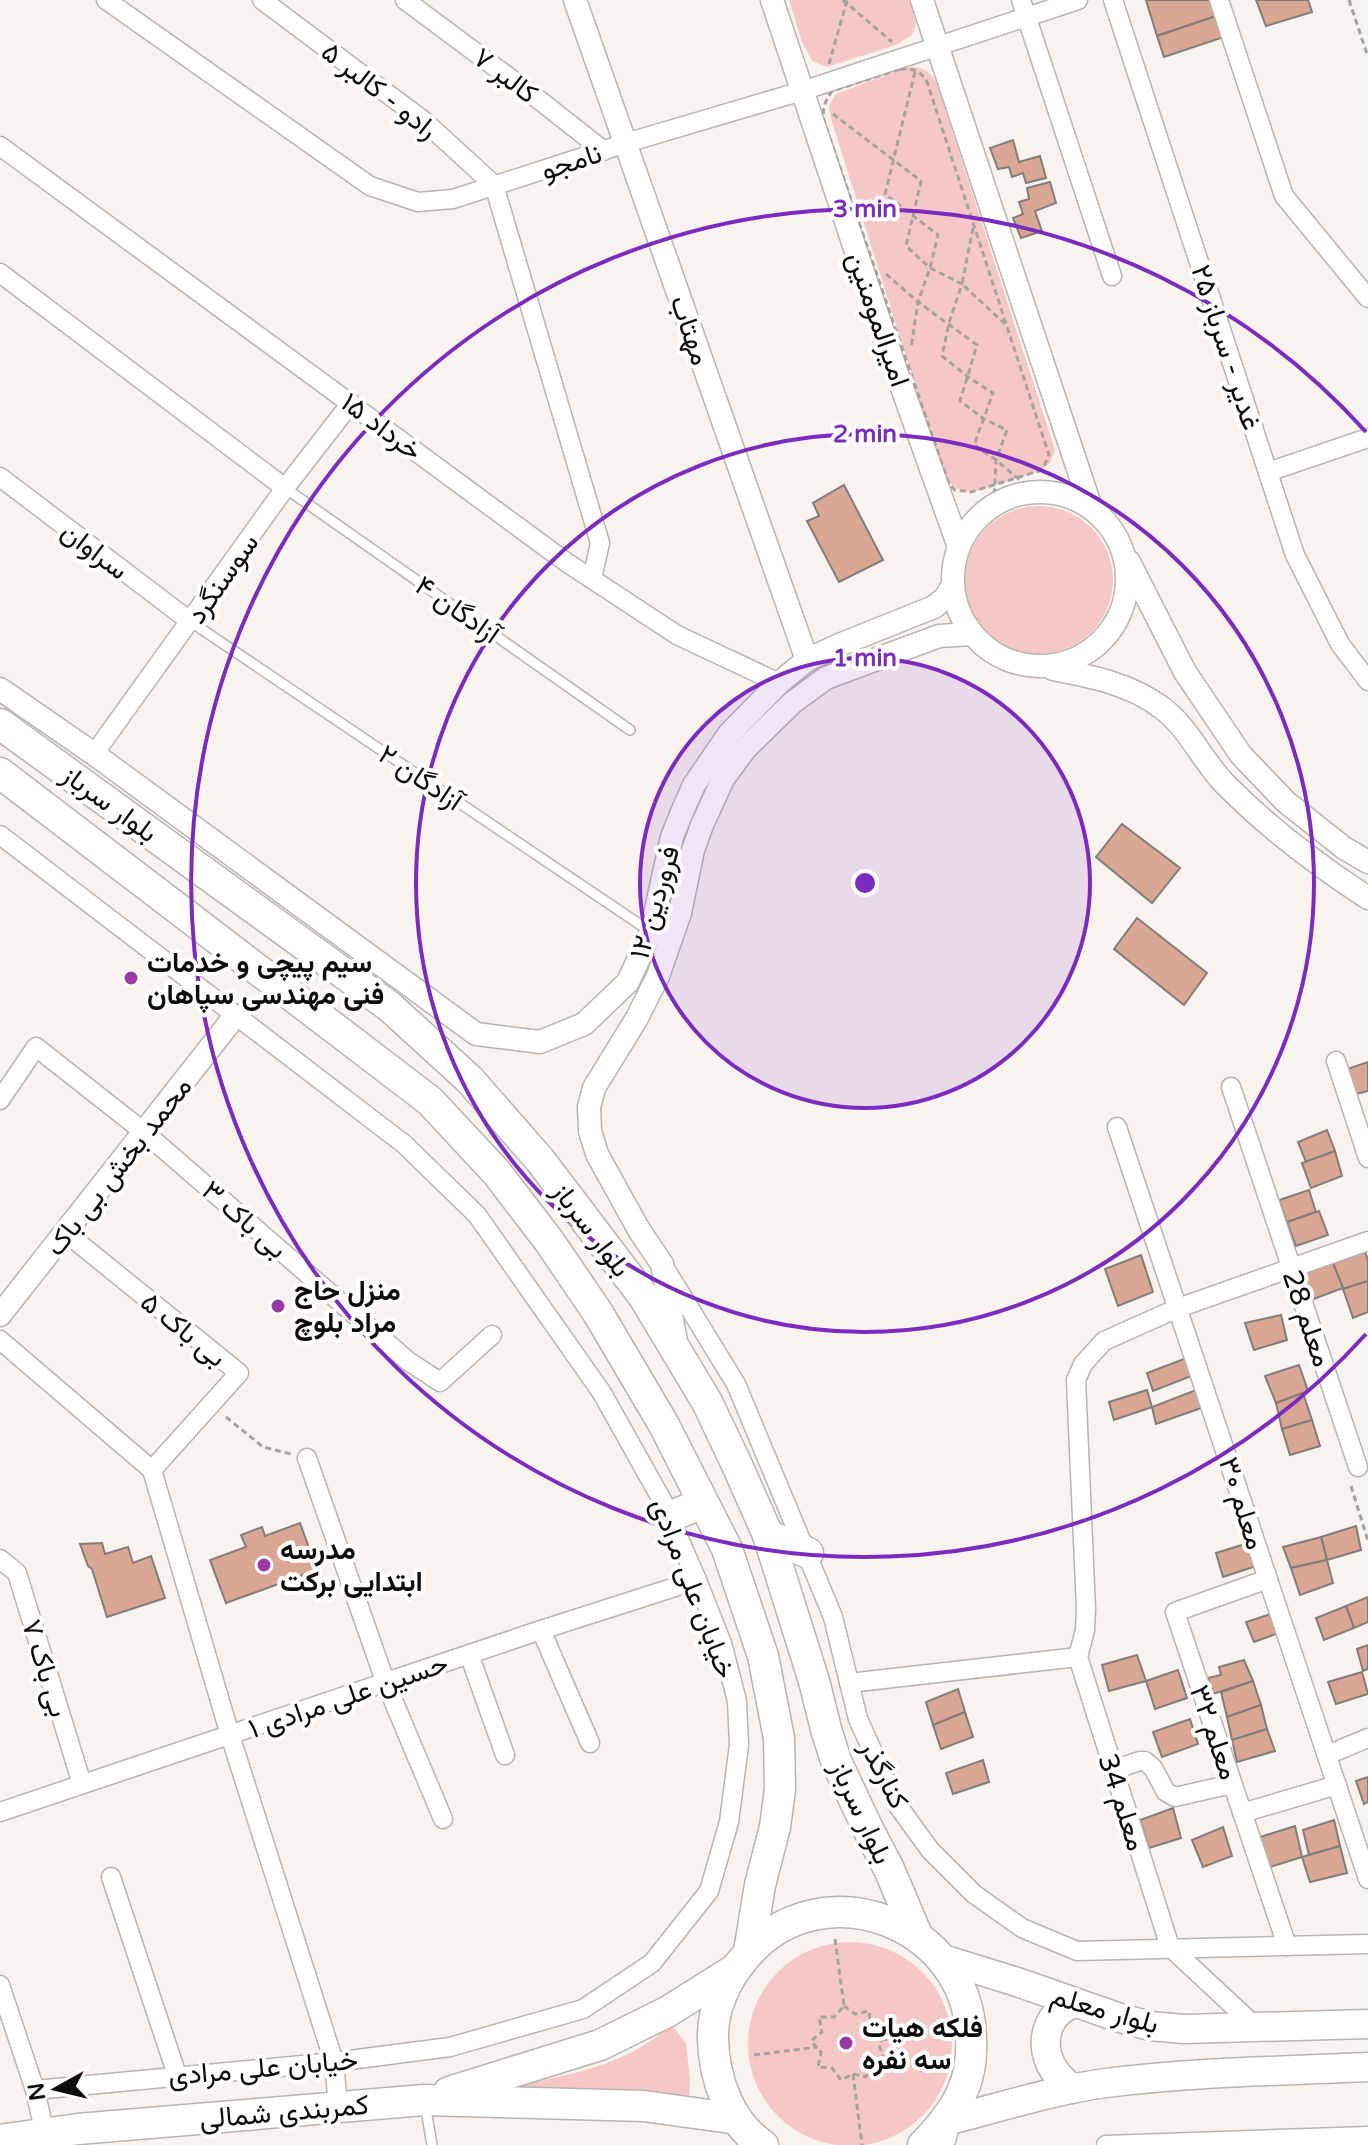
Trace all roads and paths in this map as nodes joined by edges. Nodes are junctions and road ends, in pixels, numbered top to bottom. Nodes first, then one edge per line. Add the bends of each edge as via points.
1 (106, 0) edge
2 (262, 0) edge
3 (405, 0) edge
4 (575, 0) edge
5 (772, 0) edge
6 (922, 0) edge
7 (1078, 0) edge
8 (1113, 0) edge
9 (1219, 0) edge
10 (1349, 0) edge
11 (846, 1) edge
12 (1024, 9) edge
13 (882, 47) dead end
14 (938, 47) junction
15 (1368, 57) edge
16 (824, 66) dead end
17 (915, 70) junction
18 (802, 91) junction
19 (824, 107) junction
20 (0, 146) edge
21 (615, 147) junction
22 (893, 160) junction
23 (494, 185) junction
24 (912, 215) junction
25 (995, 217) junction
26 (973, 225) junction
27 (867, 265) junction
28 (930, 268) junction
29 (0, 273) edge
30 (1112, 276) dead end
31 (962, 284) junction
32 (1368, 298) edge
33 (918, 302) junction
34 (1028, 318) junction
35 (949, 323) junction
36 (1005, 324) junction
37 (909, 367) junction
38 (968, 377) junction
39 (351, 403) junction
40 (984, 419) junction
41 (1368, 438) edge
42 (996, 460) junction
43 (1268, 472) junction
44 (0, 477) edge
45 (1025, 484) junction
46 (285, 488) junction
47 (995, 494) junction
48 (1091, 508) junction
49 (959, 547) junction
50 (1123, 550) junction
51 (592, 579) junction
52 (953, 585) junction
53 (191, 622) junction
54 (972, 634) junction
55 (807, 660) junction
56 (1044, 667) junction
57 (1368, 681) edge
58 (779, 683) junction
59 (2, 692) edge
60 (792, 703) junction
61 (0, 724) edge
62 (630, 730) dead end
63 (94, 754) junction
64 (0, 773) edge
65 (0, 835) edge
66 (1368, 862) edge
67 (1368, 898) edge
68 (651, 932) junction
69 (235, 1016) junction
70 (1336, 1061) dead end
71 (1231, 1087) dead end
72 (0, 1100) edge
73 (1117, 1127) dead end
74 (144, 1132) junction
75 (1368, 1158) edge
76 (65, 1232) junction
77 (1368, 1241) edge
78 (662, 1264) junction
79 (1291, 1268) junction
80 (1178, 1308) junction
81 (0, 1315) edge
82 (492, 1335) dead end
83 (0, 1340) edge
84 (679, 1355) junction
85 (211, 1404) junction
86 (307, 1458) joint
87 (1358, 1467) joint
88 (152, 1470) junction
89 (703, 1503) junction
90 (669, 1517) junction
91 (768, 1535) junction
92 (1368, 1541) edge
93 (808, 1553) junction
94 (0, 1559) edge
95 (1268, 1579) junction
96 (697, 1580) junction
97 (541, 1630) junction
98 (469, 1654) junction
99 (1078, 1657) junction
100 (385, 1681) junction
101 (849, 1683) junction
102 (230, 1735) junction
103 (1368, 1738) edge
104 (590, 1743) dead end
105 (505, 1755) dead end
106 (1327, 1755) junction
107 (1113, 1770) junction
108 (82, 1784) junction
109 (1232, 1784) junction
110 (1337, 1785) junction
111 (0, 1812) edge
112 (1242, 1813) junction
113 (443, 1819) dead end
114 (111, 1877) dead end
115 (1368, 1879) edge
116 (831, 1913) junction
117 (917, 1935) junction
118 (1368, 1944) edge
119 (1287, 1946) junction
120 (1170, 1947) junction
121 (943, 1959) junction
122 (742, 1961) junction
123 (0, 1985) edge
124 (1076, 2003) junction
125 (844, 2006) junction
126 (1368, 2024) edge
127 (1257, 2028) junction
128 (947, 2031) dead end
129 (9, 2039) edge
130 (881, 2040) junction
131 (817, 2047) junction
132 (754, 2055) dead end
133 (334, 2062) junction
134 (1368, 2067) edge
135 (853, 2074) junction
136 (177, 2075) junction
137 (1072, 2089) junction
138 (35, 2090) junction
139 (424, 2100) junction
140 (338, 2106) junction
141 (737, 2119) junction
142 (943, 2133) edge
143 (45, 2134) junction
144 (1368, 2136) edge
145 (0, 2140) edge
146 (761, 2144) edge
147 (432, 2145) edge
148 (862, 2145) edge
149 (923, 2145) edge
150 (1106, 2145) edge

1 - 23 street, نامجو via 370,186 418,202 453,199
2 - 23 street, رادو - کالبر ۵ via 424,121
3 - 21 street, کالبر ۷ via 538,99
4 - 21 street, مهتاب
5 - 18 street, امیرالمومنین
6 - 14 street
7 - 12 street, نامجو
8 - 43 street, غدیر - سرباز ۲۵
9 - 32 street via 1284,196
10 - 15 path
11 - 13 path via 895,42
11 - 16 path via 829,64
12 - 14 street, نامجو
12 - 30 street
14 - 18 street, نامجو
14 - 25 street
17 - 19 path via 900,69 832,91
17 - 22 path
17 - 26 path via 927,82
18 - 21 street, نامجو
18 - 27 street, امیرالمومنین
19 - 22 path
19 - 27 path
20 - 39 street, ۱۵ خرداد
21 - 23 street, نامجو
21 - 55 street, مهتاب
22 - 24 path via 885,194
22 - 24 path via 921,181
23 - 51 street via 600,543
24 - 28 path via 906,246
24 - 28 path via 938,235
25 - 26 path
25 - 34 street
26 - 31 path
26 - 36 path
27 - 33 path
27 - 37 path
27 - 49 street, امیرالمومنین
28 - 31 path
28 - 33 path
29 - 46 street
31 - 35 path
31 - 36 path
33 - 35 path
33 - 37 path
34 - 36 path
34 - 48 street
35 - 38 path via 942,356
35 - 38 path via 977,345
36 - 45 path via 1049,455
37 - 47 path via 949,484 955,490
38 - 40 path via 960,401
38 - 40 path via 993,393
39 - 46 street, سوسنگرد
39 - 51 street, ۱۵ خرداد
40 - 42 path via 974,445
40 - 42 path via 1007,430
41 - 43 street
42 - 45 path
42 - 47 path
43 - 57 street, غدیر - سرباز ۲۵ via 1295,555 1340,644
44 - 53 street, سراوان
45 - 47 path
45 - 47 street via 1013,495
45 - 48 street
46 - 53 street, سوسنگرد
46 - 62 lane, آزادگان ۴
47 - 49 street
48 - 50 street via 1110,526
49 - 52 street
50 - 56 street via 1126,590 1112,628 1094,648 1070,662
50 - 66 street via 1185,672 1241,755 1286,802
51 - 58 street, ۱۵ خرداد via 677,635
52 - 54 street
52 - 55 street, ۱۲ فروردین via 934,607
53 - 63 street, سوسنگرد
53 - 68 lane, آزادگان ۲
54 - 56 street via 992,653 1017,664
54 - 60 street, ۱۲ فروردین via 939,636 826,678
55 - 58 street, ۱۲ فروردین
56 - 67 street via 1112,683 1163,708 1221,780 1270,827
58 - 60 street
58 - 68 street, ۱۲ فروردین via 729,734 694,785 672,837
59 - 63 street, ۱۲ فروردین
60 - 78 street, ۱۲ فروردین via 745,749 718,789 693,850 680,913 658,976 594,1088 589,1107 597,1154
61 - 84 highway, بلوار سرباز via 390,1007 470,1080 559,1185 644,1297
63 - 68 street, ۱۲ فروردین via 476,1034 540,1042 584,1024 628,982
64 - 89 highway, بلوار سرباز via 430,1101 497,1173 598,1313
65 - 69 street, خیابان علی مرادی
69 - 74 street, محمد بخش بی باک
69 - 90 street, خیابان علی مرادی via 404,1144 477,1215 602,1393
70 - 75 street
71 - 79 street, معلم 28
72 - 74 street via 36,1047
73 - 80 street, معلم ۳۰
74 - 76 street, محمد بخش بی باک
74 - 82 street, بی باک ۳ via 408,1361 440,1382
76 - 81 street, محمد بخش بی باک
76 - 85 street, بی باک ۵ via 239,1373
77 - 79 street
78 - 84 street, ۱۲ فروردین
78 - 93 street, کنارگذر via 736,1384
79 - 80 street
79 - 87 street, معلم 28
80 - 95 street, معلم ۳۰
80 - 99 street via 1104,1341 1076,1380 1086,1609
83 - 88 street
84 - 91 highway, بلوار سرباز via 707,1402
85 - 86 path via 263,1447
85 - 88 street, بی باک ۵
86 - 100 street
87 - 92 path via 1346,1470
88 - 102 street
89 - 90 highway
89 - 122 highway, بلوار سرباز via 727,1549 763,1656 779,1738 775,1827
90 - 96 street, خیابان علی مرادی
91 - 93 highway
91 - 117 highway, بلوار سرباز via 836,1761
93 - 101 street, کنارگذر via 833,1617
94 - 108 street, بی باک ۷ via 17,1573
95 - 106 street, معلم ۳۰
95 - 109 street, معلم ۳۲ via 1175,1612
96 - 97 street, حسین علی مرادی ۱
96 - 133 street, خیابان علی مرادی via 737,1701 739,1745 729,1822 709,1891 652,1963 583,2009 450,2047
97 - 98 street, حسین علی مرادی ۱
97 - 104 street
98 - 100 street, حسین علی مرادی ۱
98 - 105 street
99 - 101 street
99 - 107 street, معلم 34
100 - 102 street, حسین علی مرادی ۱
100 - 113 street
101 - 120 street, کنارگذر via 858,1719 896,1803 930,1850 974,1894 1022,1928 1077,1951
102 - 108 street, حسین علی مرادی ۱
102 - 133 street
103 - 106 street
106 - 110 street, معلم ۳۰
107 - 109 street via 1145,1761 1175,1797
107 - 120 street, معلم 34
108 - 111 street, حسین علی مرادی ۱
109 - 112 street, معلم ۳۲
110 - 112 street
110 - 115 street, معلم ۳۰
112 - 119 street, معلم ۳۲
114 - 136 street
116 - 117 highway via 887,1919
116 - 122 highway via 785,1925 756,1944
116 - 125 path
117 - 121 highway
118 - 119 street, کنارگذر
119 - 120 street, کنارگذر
120 - 127 street
121 - 124 main road, بلوار معلم
121 - 142 highway via 961,1989 971,2022 972,2057
122 - 139 highway via 667,2012 600,2045
122 - 141 highway via 720,1998 713,2029 713,2061
123 - 129 street
124 - 127 main road, بلوار معلم via 1150,2026
124 - 137 main road via 1053,2016 1046,2048 1050,2064
125 - 130 path via 855,2014 869,2011 871,2026 883,2033
125 - 131 path via 834,2017 819,2017 822,2032 811,2041
126 - 127 main road, بلوار معلم
128 - 130 path
129 - 138 street
130 - 135 path via 884,2059 871,2063 866,2077
131 - 132 path
131 - 135 path via 818,2067 832,2068 841,2080
133 - 136 street, خیابان علی مرادی
133 - 140 street
134 - 137 main road, بلوار معلم via 1162,2078
135 - 148 path
136 - 138 street, خیابان علی مرادی
137 - 142 main road, بلوار معلم
138 - 143 street
139 - 140 highway, کمربندی شمالی
139 - 141 highway via 644,2106
139 - 147 lane
140 - 143 highway, کمربندی شمالی
141 - 146 highway
142 - 149 highway
143 - 145 highway, کمربندی شمالی
144 - 150 street

